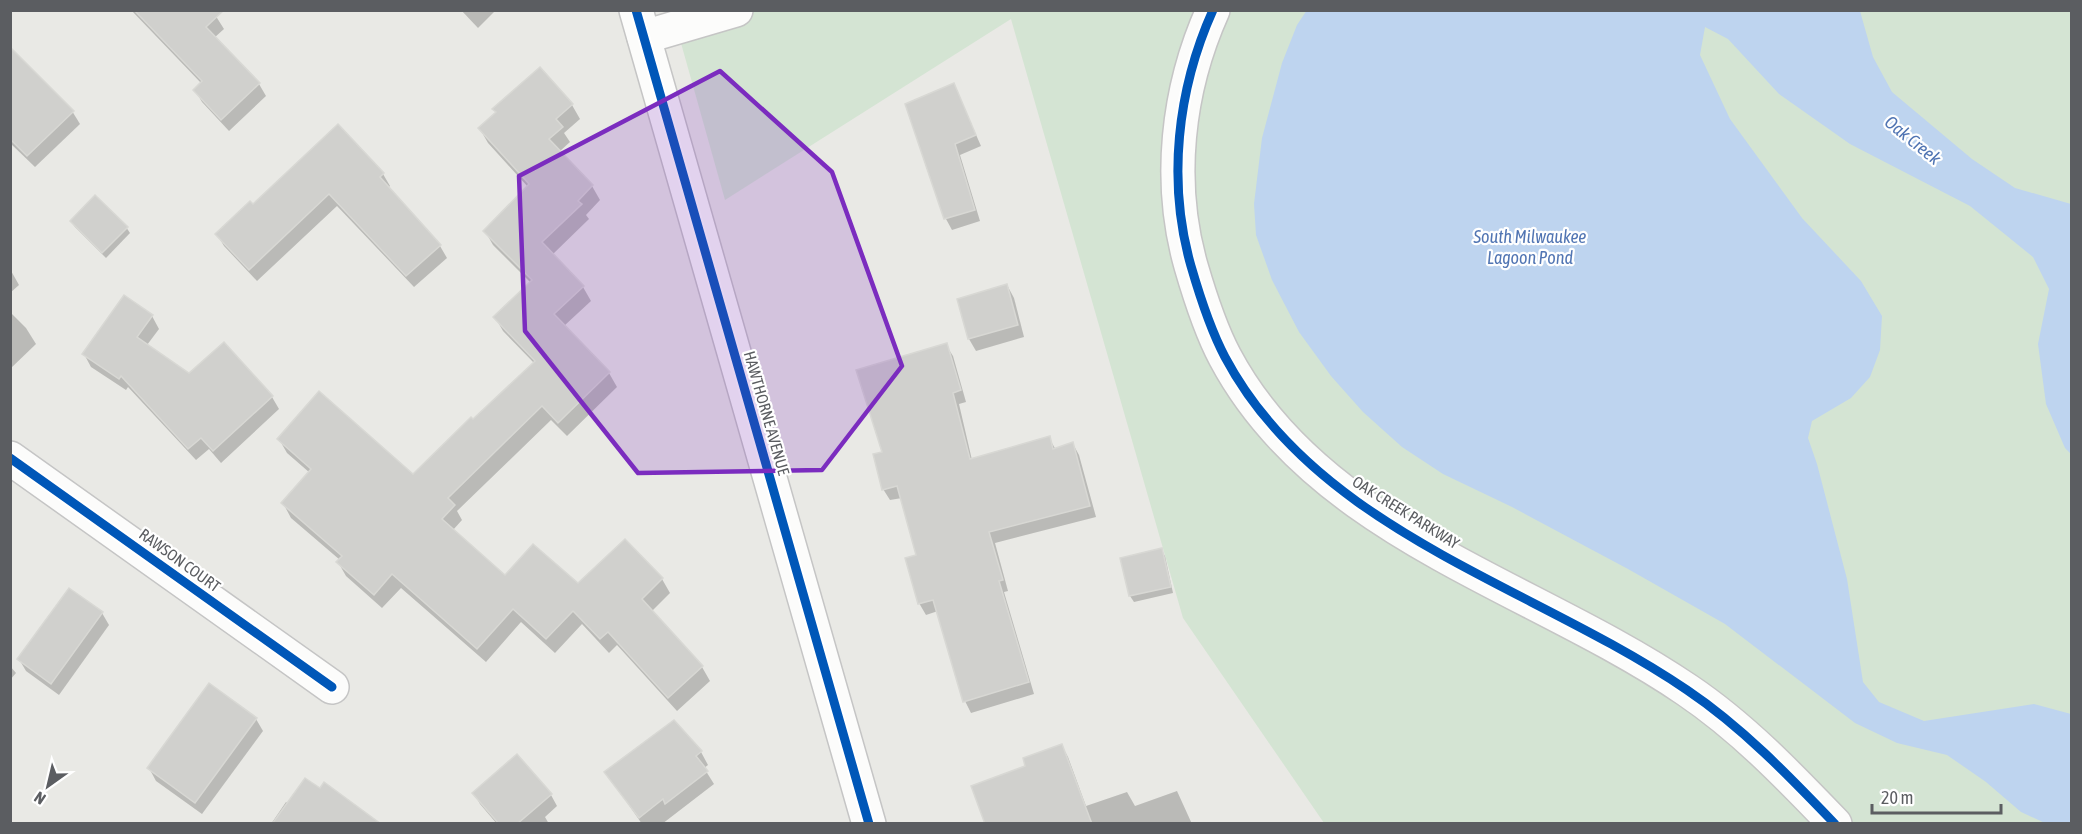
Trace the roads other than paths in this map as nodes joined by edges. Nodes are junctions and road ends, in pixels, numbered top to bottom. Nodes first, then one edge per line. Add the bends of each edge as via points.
1 (736, 10) edge
2 (1213, 10) edge
3 (640, 24) edge
4 (10, 458) edge
5 (332, 687) dead end
6 (869, 824) edge
7 (1835, 824) edge

1 - 3 street
2 - 7 street, OAK CREEK PARKWAY via 1193,66 1180,126 1177,185 1184,239 1201,301 1225,357 1250,397 1315,469 1352,498 1396,528 1687,690 1746,737
3 - 6 street, HAWTHORNE AVENUE
4 - 5 street, RAWSON COURT

